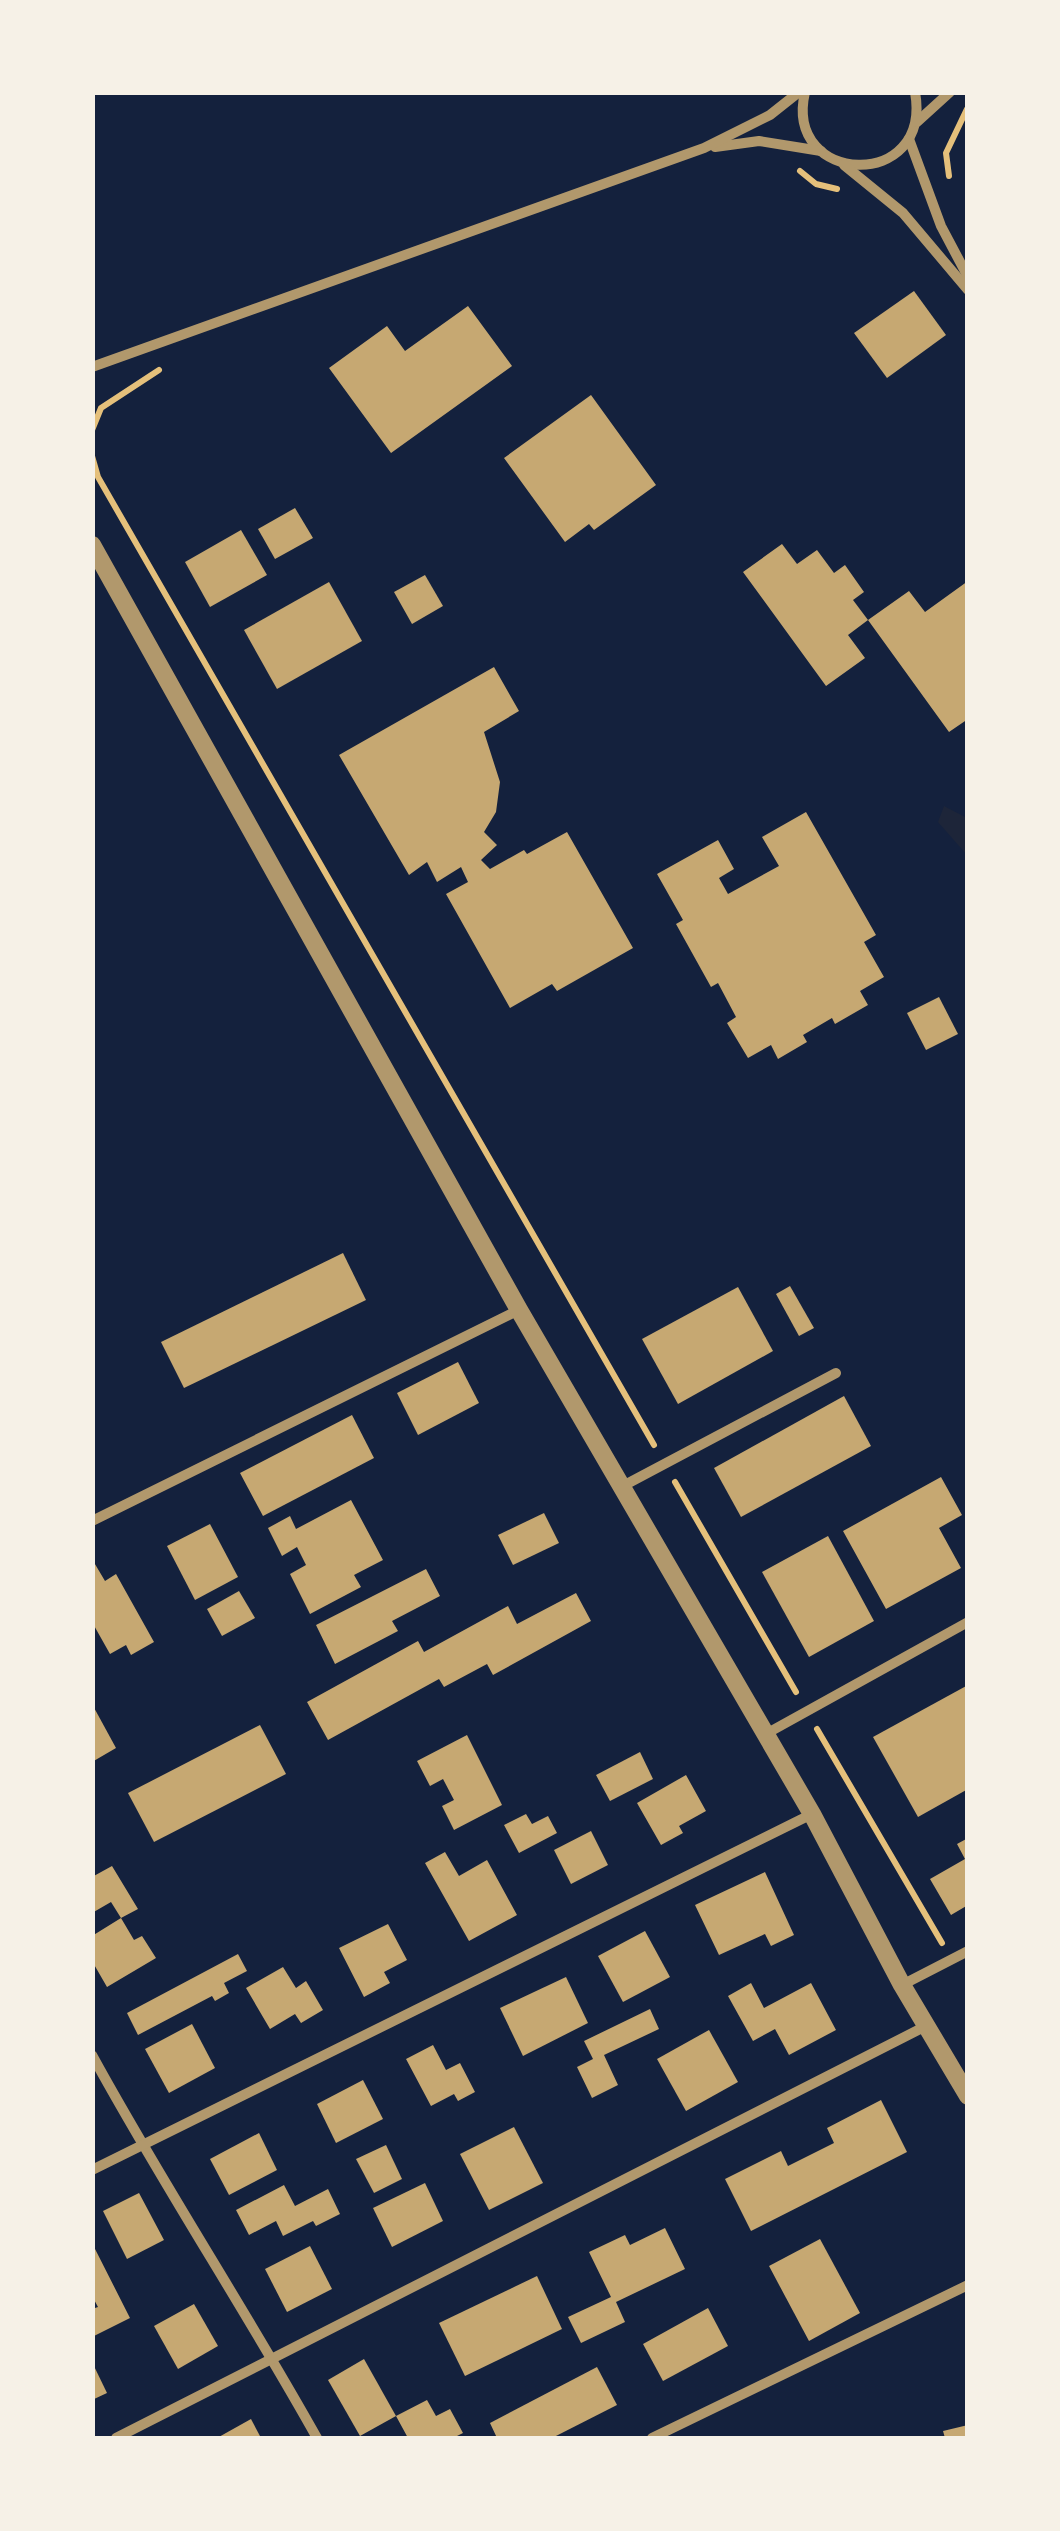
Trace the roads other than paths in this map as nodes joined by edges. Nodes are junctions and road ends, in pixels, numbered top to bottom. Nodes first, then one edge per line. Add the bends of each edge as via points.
1 (802, 92) edge
2 (915, 92) edge
3 (950, 92) edge
4 (916, 122) junction
5 (909, 139) junction
6 (704, 148) junction
7 (820, 152) junction
8 (844, 165) junction
9 (968, 277) edge
10 (968, 290) edge
11 (92, 366) edge
12 (92, 545) edge
13 (519, 1310) junction
14 (836, 1373) dead end
15 (621, 1487) junction
16 (92, 1521) edge
17 (968, 1622) edge
18 (764, 1735) junction
19 (812, 1814) junction
20 (968, 1951) edge
21 (902, 1986) junction
22 (926, 2026) junction
23 (92, 2055) edge
24 (968, 2096) edge
25 (142, 2145) junction
26 (92, 2170) edge
27 (968, 2285) edge
28 (273, 2359) junction
29 (116, 2438) edge
30 (317, 2438) edge
31 (652, 2438) edge

1 - 6 street
1 - 7 street via 803,122
2 - 4 street
3 - 4 street
4 - 5 street
5 - 8 street via 881,163
5 - 9 street
6 - 7 street via 759,141
6 - 11 street
7 - 8 street
8 - 10 street via 903,213
12 - 13 street
13 - 15 street
13 - 16 street
14 - 15 street
15 - 18 street
17 - 18 street
18 - 19 street
19 - 21 street
19 - 25 street
20 - 21 street
21 - 22 street
22 - 24 street
22 - 28 street
23 - 25 street
25 - 26 street
25 - 28 street
27 - 31 street
28 - 29 street
28 - 30 street

